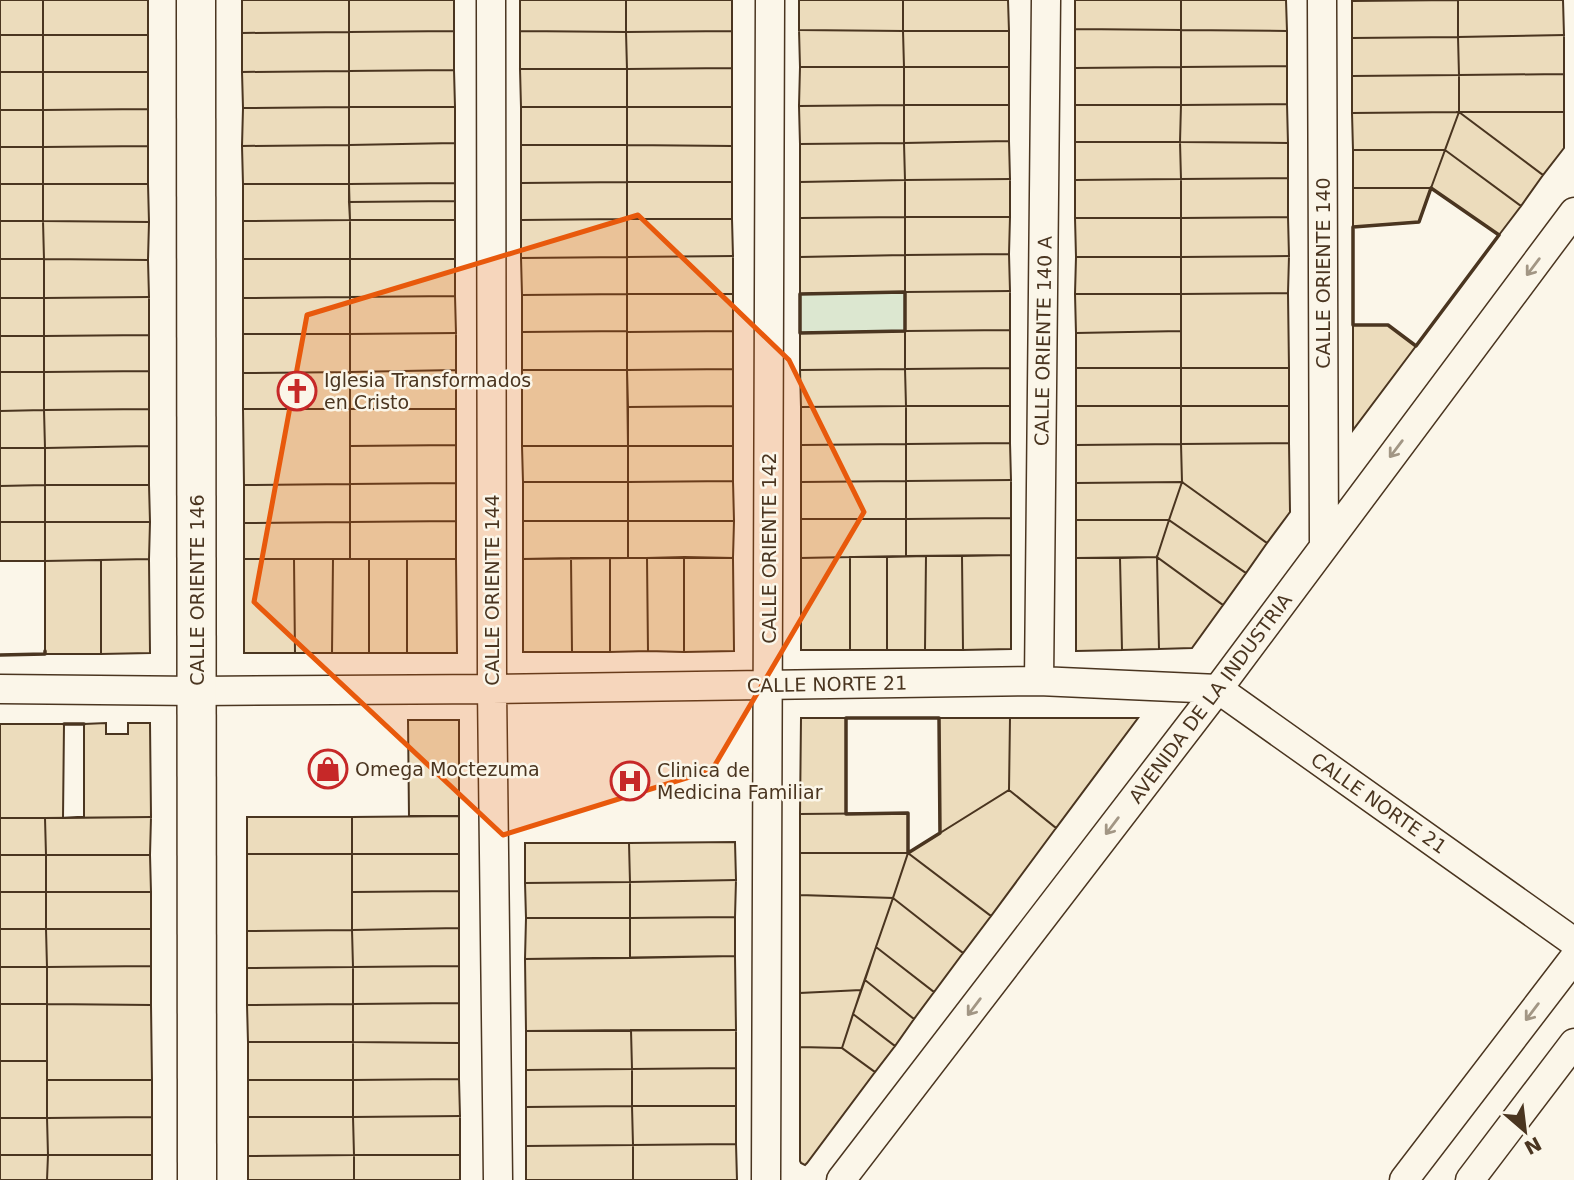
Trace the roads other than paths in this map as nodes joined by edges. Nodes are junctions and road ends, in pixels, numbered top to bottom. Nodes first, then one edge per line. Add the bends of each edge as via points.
1 (196, 0) edge
2 (491, 0) edge
3 (770, 0) edge
4 (1046, 0) edge
5 (1322, 0) edge
6 (1574, 212) edge
7 (1324, 545) junction
8 (1039, 681) junction
9 (768, 684) junction
10 (0, 689) edge
11 (492, 689) junction
12 (1218, 689) junction
13 (197, 691) junction
14 (1574, 942) edge
15 (1574, 958) edge
16 (1574, 1043) edge
17 (197, 1180) edge
18 (498, 1180) edge
19 (766, 1180) edge
20 (841, 1180) edge
21 (1404, 1180) edge
22 (1470, 1180) edge

1 - 13 street, CALLE ORIENTE 146
2 - 11 street, CALLE ORIENTE 144
3 - 9 street, CALLE ORIENTE 142
4 - 8 street, CALLE ORIENTE 140 A
5 - 7 street, CALLE ORIENTE 140
6 -> 7 street, AVENIDA DE LA INDUSTRIA
7 - 12 street, AVENIDA DE LA INDUSTRIA
8 - 9 street, CALLE NORTE 21
8 - 12 street, CALLE NORTE 21
9 - 11 street, CALLE NORTE 21
9 - 19 street, CALLE ORIENTE 142
10 - 13 street, CALLE NORTE 21
11 - 13 street, CALLE NORTE 21
11 - 18 street, CALLE ORIENTE 144
12 - 14 street, CALLE NORTE 21
12 -> 20 street, AVENIDA DE LA INDUSTRIA
13 - 17 street, CALLE ORIENTE 146
15 -> 21 street
16 - 22 street

